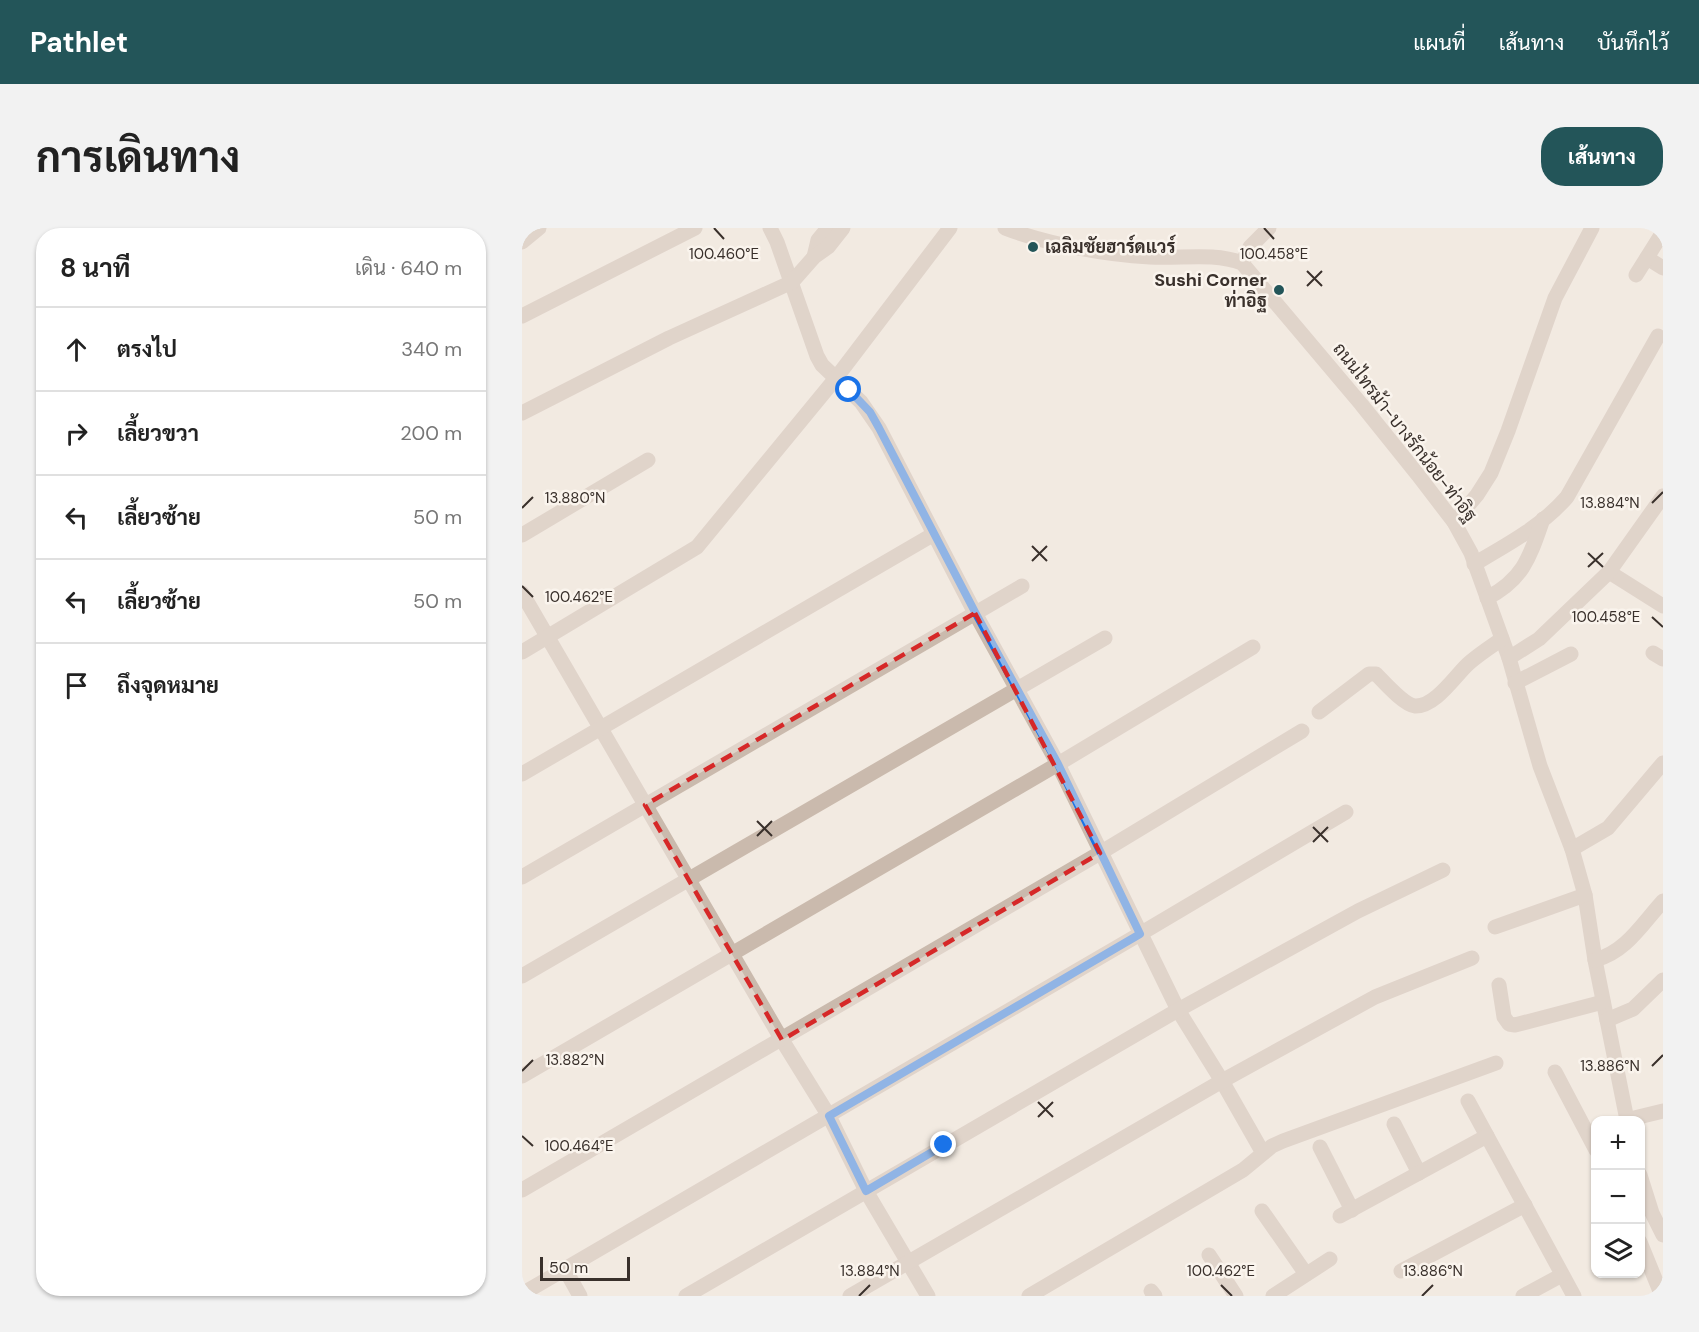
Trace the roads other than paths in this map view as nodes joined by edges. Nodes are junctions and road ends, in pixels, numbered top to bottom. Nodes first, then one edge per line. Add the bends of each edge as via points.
1 (539, 228) edge
2 (695, 228) edge
3 (770, 228) edge
4 (828, 228) edge
5 (843, 228) edge
6 (950, 228) edge
7 (1005, 228) edge
8 (1269, 228) edge
9 (1592, 228) edge
10 (1663, 232) edge
11 (522, 242) edge
12 (814, 256) junction
13 (1647, 258) junction
14 (1242, 263) junction
15 (1663, 268) edge
16 (1636, 275) dead end
17 (792, 282) junction
18 (522, 316) edge
19 (1658, 336) dead end
20 (836, 378) junction
21 (522, 413) edge
22 (648, 460) dead end
23 (1663, 496) edge
24 (1657, 517) edge
25 (1543, 519) junction
26 (1454, 522) junction
27 (934, 534) junction
28 (522, 535) edge
29 (1474, 564) junction
30 (1609, 572) junction
31 (1022, 586) dead end
32 (522, 593) edge
33 (1487, 598) junction
34 (1663, 606) edge
35 (975, 612) junction
36 (547, 637) junction
37 (1105, 638) dead end
38 (1502, 639) junction
39 (1253, 647) dead end
40 (522, 652) edge
41 (1571, 654) dead end
42 (1509, 658) junction
43 (1515, 683) junction
44 (1017, 688) junction
45 (1319, 712) dead end
46 (602, 728) junction
47 (1302, 731) dead end
48 (1663, 763) edge
49 (1058, 764) junction
50 (522, 774) edge
51 (645, 805) junction
52 (1346, 812) dead end
53 (1572, 849) junction
54 (1100, 853) junction
55 (1443, 870) dead end
56 (522, 877) edge
57 (688, 879) junction
58 (1585, 895) junction
59 (1663, 901) edge
60 (1496, 927) dead end
61 (1140, 934) junction
62 (732, 954) junction
63 (1472, 958) dead end
64 (1594, 960) junction
65 (522, 976) edge
66 (1663, 980) edge
67 (1499, 985) dead end
68 (1603, 1002) junction
69 (1178, 1010) junction
70 (1607, 1020) junction
71 (782, 1040) junction
72 (1496, 1063) dead end
73 (1555, 1072) dead end
74 (522, 1076) edge
75 (1222, 1081) junction
76 (1468, 1101) dead end
77 (1663, 1111) edge
78 (829, 1116) junction
79 (1626, 1116) edge
80 (1643, 1116) edge
81 (1394, 1124) dead end
82 (1487, 1137) junction
83 (1591, 1140) edge
84 (1320, 1147) dead end
85 (1263, 1153) junction
86 (1419, 1173) junction
87 (1645, 1189) edge
88 (522, 1190) edge
89 (866, 1191) junction
90 (1525, 1205) junction
91 (1262, 1211) dead end
92 (1663, 1235) edge
93 (1645, 1252) edge
94 (1209, 1255) dead end
95 (1330, 1259) dead end
96 (908, 1262) junction
97 (565, 1269) junction
98 (1401, 1270) dead end
99 (1306, 1274) junction
100 (1562, 1275) junction
101 (522, 1294) edge
102 (580, 1296) edge
103 (686, 1296) edge
104 (850, 1296) edge
105 (927, 1296) edge
106 (1029, 1296) edge
107 (1236, 1296) edge
108 (1273, 1296) edge
109 (1523, 1296) edge
110 (1574, 1296) edge
111 (1662, 1296) edge

1 - 11 street
2 - 18 street
3 - 17 street
4 - 12 street via 818,240
5 - 12 street via 828,247
6 - 20 street
7 - 14 street via 1110,253 1222,258
8 - 14 street
9 - 26 street via 1555,298 1491,472
10 - 13 street
12 - 17 street
13 - 15 street
13 - 16 street
14 - 26 street, ถนนไทรม้า-บางรักน้อย-ท่าอิฐ
17 - 20 street via 817,356
17 - 21 street via 669,338
19 - 25 street via 1567,497
20 - 27 street via 870,412
20 - 36 street via 698,547
22 - 28 street
23 - 24 street
24 - 30 street
25 - 29 street
25 - 33 street via 1533,549 1518,575 1506,588
26 - 29 street, ถนนไทรม้า-บางรักน้อย-ท่าอิฐ
27 - 35 street
27 - 46 street
29 - 33 street, ถนนไทรม้า-บางรักน้อย-ท่าอิฐ
30 - 34 street
30 - 42 street via 1539,639
31 - 35 street
32 - 36 street
33 - 38 street, ถนนไทรม้า-บางรักน้อย-ท่าอิฐ
35 - 44 street
35 - 51 street
36 - 40 street
36 - 46 street
37 - 44 street
38 - 42 street, ถนนไทรม้า-บางรักน้อย-ท่าอิฐ
38 - 45 street via 1423,704 1407,704 1376,674 1369,674
39 - 49 street
41 - 43 street
42 - 43 street, ถนนไทรม้า-บางรักน้อย-ท่าอิฐ
43 - 53 street, ถนนไทรม้า-บางรักน้อย-ท่าอิฐ via 1540,766
44 - 49 street
44 - 57 street
46 - 50 street
46 - 51 street
47 - 54 street
48 - 53 street via 1608,828
49 - 54 street
49 - 62 street
51 - 56 street
51 - 57 street
52 - 61 street
53 - 58 street, ถนนไทรม้า-บางรักน้อย-ท่าอิฐ
54 - 61 street
54 - 71 street
55 - 69 street via 1358,911
57 - 62 street
57 - 65 street
58 - 60 street
58 - 64 street, ถนนไทรม้า-บางรักน้อย-ท่าอิฐ
59 - 64 street via 1621,949
61 - 69 street
61 - 78 street
62 - 71 street
62 - 74 street
63 - 75 street via 1375,997
64 - 68 street, ถนนไทรม้า-บางรักน้อย-ท่าอิฐ
66 - 70 street via 1633,1009
67 - 68 street via 1504,1017 1515,1025
68 - 70 street, ถนนไทรม้า-บางรักน้อย-ท่าอิฐ
69 - 75 street
69 - 89 street
70 - 79 street, ถนนไทรม้า-บางรักน้อย-ท่าอิฐ
71 - 78 street
71 - 88 street
72 - 85 street via 1283,1140
73 - 83 street
75 - 85 street
75 - 96 street
76 - 82 street
77 - 80 street
78 - 89 street
78 - 97 street
81 - 86 street
82 - 86 street
82 - 90 street
84 - 86 street via 1346,1213
85 - 106 street via 1243,1170
87 - 92 street
89 - 96 street
89 - 103 street
90 - 98 street
90 - 100 street
91 - 99 street
93 - 111 street
94 - 107 street
95 - 99 street
96 - 104 street
96 - 105 street
97 - 101 street
97 - 102 street
99 - 108 street
100 - 109 street
100 - 110 street

